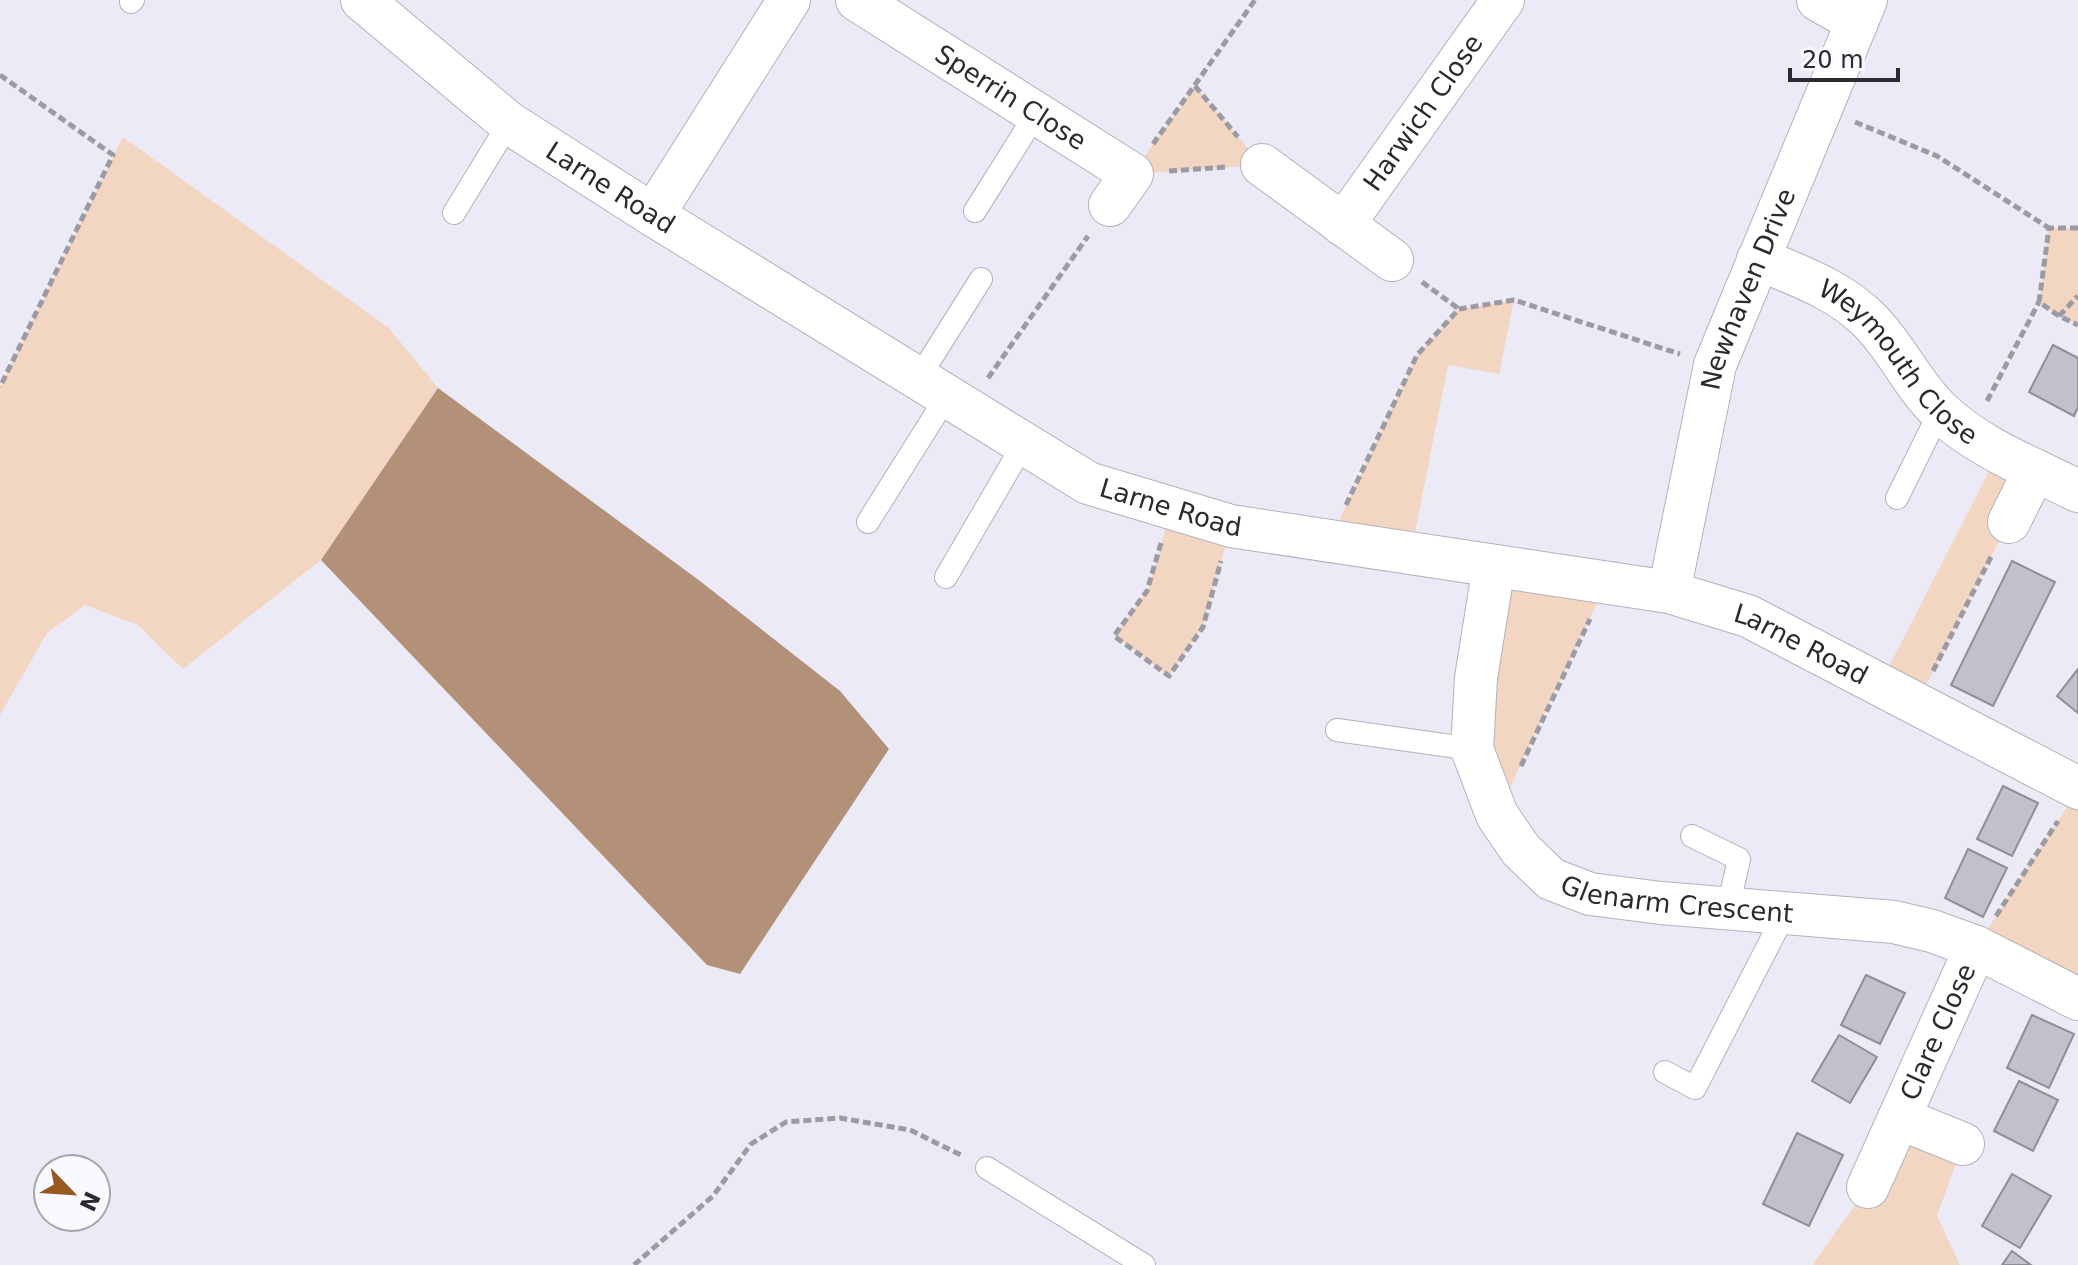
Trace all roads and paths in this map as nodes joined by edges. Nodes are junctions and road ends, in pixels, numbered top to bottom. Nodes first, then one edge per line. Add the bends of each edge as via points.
1 (789, 0) edge
2 (857, 0) edge
3 (1255, 0) edge
4 (1503, 0) edge
5 (1818, 0) edge
6 (379, 5) edge
7 (1861, 11) edge
8 (0, 75) edge
9 (1195, 86) junction
10 (1821, 107) junction
11 (1036, 114) junction
12 (509, 123) junction
13 (1262, 165) junction
14 (1121, 190) junction
15 (975, 211) dead end
16 (454, 213) dead end
17 (653, 215) junction
18 (1343, 225) junction
19 (2049, 228) junction
20 (2078, 228) edge
21 (1758, 259) junction
22 (1392, 260) dead end
23 (981, 279) dead end
24 (2078, 296) edge
25 (2039, 302) junction
26 (2059, 316) junction
27 (2078, 325) edge
28 (1715, 365) junction
29 (0, 387) edge
30 (944, 394) junction
31 (1955, 422) junction
32 (1024, 443) junction
33 (2035, 470) junction
34 (2078, 491) edge
35 (1897, 498) dead end
36 (1172, 508) junction
37 (868, 522) dead end
38 (2009, 522) joint
39 (1231, 526) junction
40 (1329, 542) junction
41 (1494, 566) junction
42 (946, 577) dead end
43 (1607, 582) junction
44 (1669, 592) junction
45 (1917, 703) junction
46 (1337, 730) dead end
47 (1472, 749) junction
48 (2070, 802) edge
49 (1497, 815) junction
50 (1692, 836) dead end
51 (1728, 908) junction
52 (1785, 913) junction
53 (1976, 947) junction
54 (2078, 999) edge
55 (1665, 1072) dead end
56 (1899, 1118) junction
57 (1963, 1144) dead end
58 (987, 1168) joint
59 (1868, 1187) dead end
60 (634, 1265) edge
61 (1144, 1265) edge

1 - 17 street
2 - 11 street, Sperrin Close
3 - 9 path
4 - 18 street, Harwich Close
5 - 7 street
6 - 12 street, Larne Road
7 - 10 street, Newhaven Drive
8 - 29 path via 113,155
9 - 13 path
9 - 14 path
10 - 19 path via 1937,156
10 - 21 street, Newhaven Drive
11 - 14 street, Sperrin Close
11 - 15 lane
12 - 16 lane
12 - 17 street, Larne Road
13 - 14 path
13 - 18 street
14 - 30 path
17 - 30 street, Larne Road
18 - 22 street
19 - 20 path
19 - 25 path
21 - 28 street, Newhaven Drive
21 - 31 street, Weymouth Close via 1821,286 1869,320
23 - 30 lane
24 - 26 path
25 - 26 path
25 - 31 path
26 - 27 path
28 - 40 path via 1514,300 1459,309 1417,355
28 - 44 street, Newhaven Drive
30 - 32 street, Larne Road
30 - 37 lane
31 - 33 street, Weymouth Close
31 - 35 lane
32 - 36 street, Larne Road via 1088,483
32 - 42 lane
33 - 34 street, Weymouth Close
33 - 38 street
36 - 39 street, Larne Road
36 - 39 path via 1147,591 1114,636 1169,676 1203,627
38 - 45 path
39 - 40 street, Larne Road
40 - 41 street, Larne Road
41 - 43 street, Larne Road
41 - 47 street, Glenarm Crescent via 1476,678
43 - 44 street, Larne Road
43 - 49 path
44 - 45 street, Larne Road via 1748,616
45 - 48 street, Larne Road
46 - 47 lane
47 - 49 street, Glenarm Crescent
48 - 53 path
49 - 51 street, Glenarm Crescent via 1521,850 1551,879 1590,894
50 - 51 lane via 1739,859
51 - 52 street, Glenarm Crescent
52 - 53 street, Glenarm Crescent via 1894,922
52 - 55 lane via 1695,1088
53 - 54 street, Glenarm Crescent
53 - 56 street, Clare Close
56 - 57 street, Clare Close
56 - 59 street, Clare Close
58 - 60 path via 910,1130 840,1118 786,1122 751,1144 713,1196
58 - 61 lane

